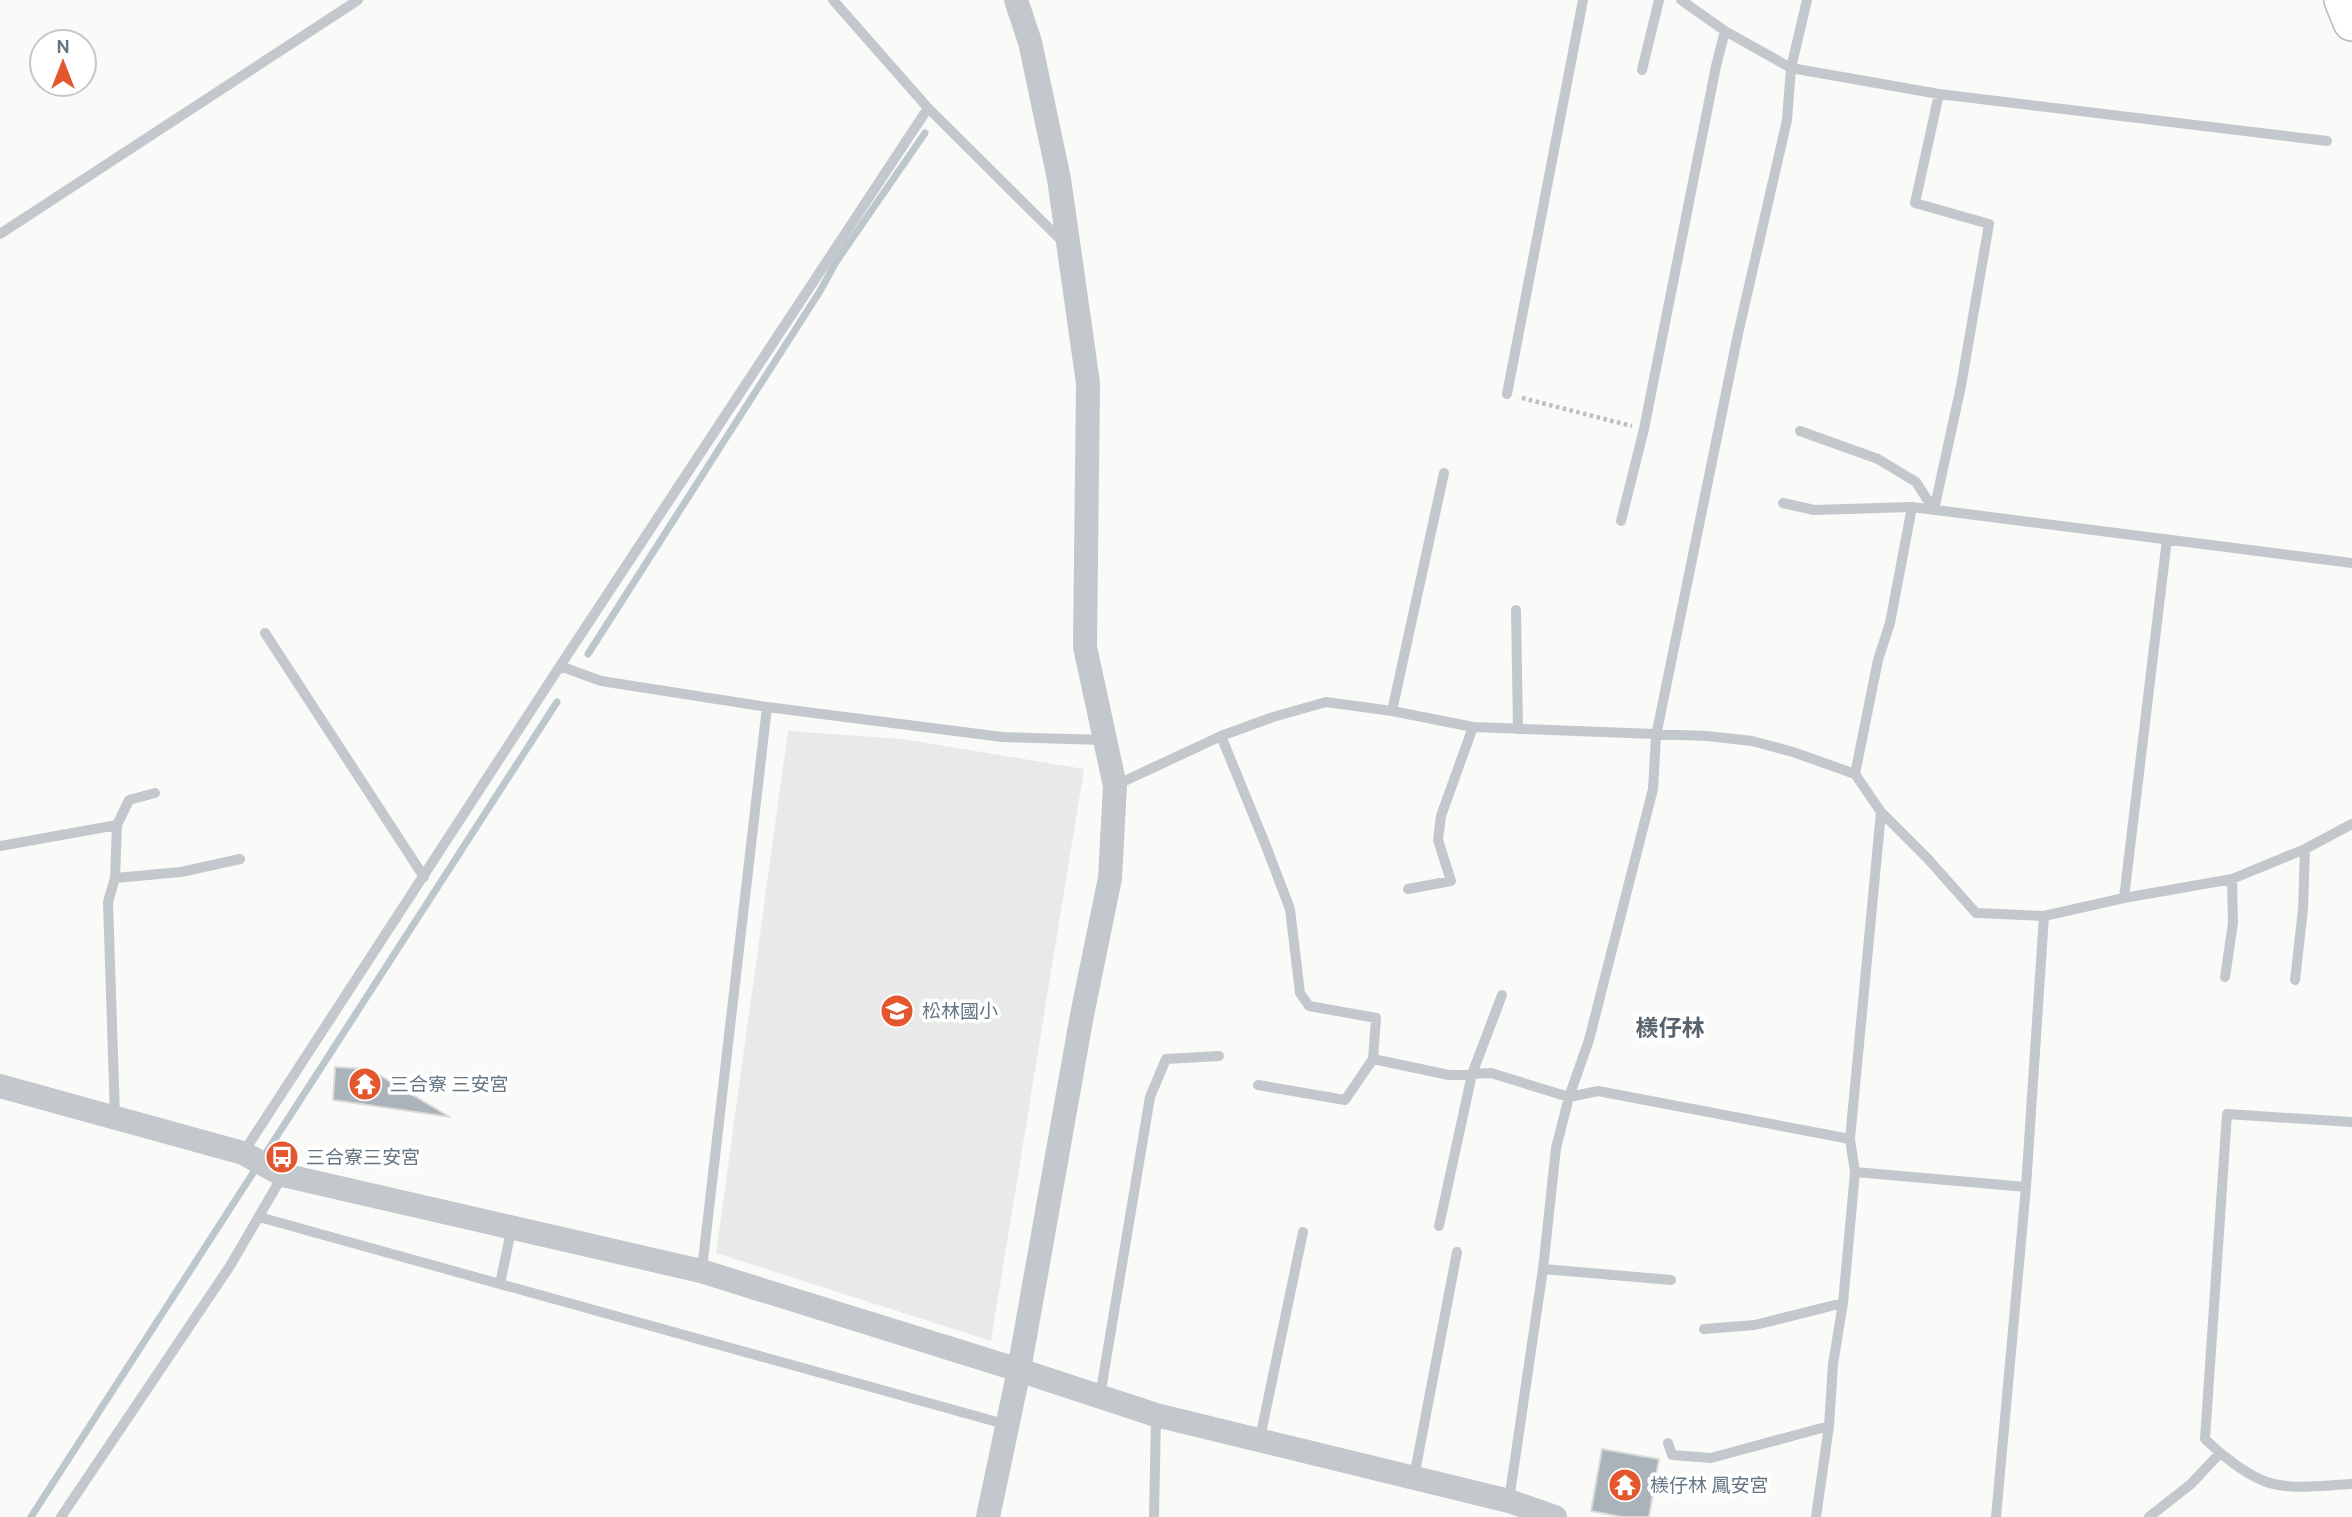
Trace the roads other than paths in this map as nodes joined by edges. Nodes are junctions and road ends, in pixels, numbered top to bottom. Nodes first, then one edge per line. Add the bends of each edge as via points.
1 (358, 0) edge
2 (833, 0) edge
3 (1016, 0) edge
4 (1584, 0) edge
5 (1659, 0) edge
6 (1681, 0) edge
7 (1807, 0) edge
8 (2343, 0) edge
9 (2352, 22) edge
10 (1725, 31) junction
11 (1791, 68) junction
12 (1642, 71) dead end
13 (1939, 94) junction
14 (928, 108) junction
15 (2327, 141) dead end
16 (0, 234) edge
17 (1069, 248) junction
18 (1507, 394) road end
19 (1800, 431) dead end
20 (1444, 473) dead end
21 (1783, 503) dead end
22 (1912, 508) junction
23 (1934, 510) junction
24 (1621, 521) dead end
25 (2167, 539) junction
26 (2352, 563) edge
27 (1516, 610) dead end
28 (265, 634) dead end
29 (560, 666) junction
30 (767, 706) junction
31 (1392, 711) junction
32 (1474, 727) junction
33 (1518, 729) junction
34 (1221, 736) junction
35 (1656, 736) junction
36 (1106, 740) junction
37 (1855, 774) junction
38 (1115, 786) junction
39 (155, 793) dead end
40 (1881, 812) junction
41 (2352, 824) edge
42 (117, 825) junction
43 (0, 846) edge
44 (2305, 849) junction
45 (240, 859) dead end
46 (424, 877) junction
47 (115, 878) junction
48 (2232, 879) junction
49 (1408, 889) dead end
50 (2124, 898) junction
51 (2044, 916) junction
52 (2225, 976) dead end
53 (2295, 979) dead end
54 (1503, 995) dead end
55 (1219, 1056) dead end
56 (1373, 1059) junction
57 (1472, 1074) junction
58 (1258, 1085) dead end
59 (0, 1086) edge
60 (1569, 1097) junction
61 (115, 1117) junction
62 (2352, 1122) edge
63 (1850, 1139) junction
64 (243, 1153) junction
65 (1855, 1172) junction
66 (283, 1175) junction
67 (2026, 1187) junction
68 (259, 1217) junction
69 (512, 1226) junction
70 (1439, 1226) dead end
71 (1303, 1232) dead end
72 (1457, 1252) dead end
73 (1543, 1269) junction
74 (701, 1271) junction
75 (1671, 1280) dead end
76 (500, 1284) junction
77 (1843, 1303) junction
78 (1704, 1329) dead end
79 (1019, 1370) junction
80 (1100, 1396) junction
81 (1156, 1415) junction
82 (1007, 1425) junction
83 (1829, 1426) junction
84 (1259, 1442) junction
85 (1668, 1443) dead end
86 (2220, 1453) junction
87 (1414, 1477) junction
88 (2352, 1484) edge
89 (1509, 1501) junction
90 (61, 1517) edge
91 (988, 1517) edge
92 (1154, 1517) edge
93 (1555, 1517) edge
94 (1816, 1517) edge
95 (1996, 1517) edge
96 (2149, 1517) edge

1 - 16 lane
2 - 14 lane
3 - 17 street via 1030,42
4 - 18 lane
5 - 12 lane
6 - 10 lane
7 - 11 lane
8 - 9 highway
10 - 11 lane
10 - 24 lane
11 - 13 lane
11 - 35 lane via 1787,120
13 - 15 lane
13 - 23 lane via 1915,203 1989,224
14 - 17 lane
14 - 29 lane
17 - 36 street via 1090,403 1085,647
19 - 23 lane via 1878,459 1916,482
20 - 31 lane
21 - 22 lane via 1814,510
22 - 23 lane
22 - 37 lane
23 - 25 lane
25 - 26 lane
25 - 50 lane
27 - 33 lane
28 - 46 lane
29 - 30 lane via 601,681
29 - 46 lane
30 - 36 lane via 1002,737
30 - 74 lane
31 - 32 lane
31 - 34 lane via 1326,702
32 - 33 lane
32 - 49 lane via 1441,816 1438,840 1451,881
33 - 35 lane
34 - 38 lane
34 - 56 lane via 1290,909 1300,993 1309,1006 1376,1018
35 - 37 lane via 1752,741
35 - 60 lane via 1653,789 1589,1041
36 - 38 street
37 - 40 lane
38 - 79 street via 1110,878
39 - 42 lane via 129,800
40 - 51 lane via 1976,913
40 - 63 lane
41 - 44 lane
42 - 43 lane
42 - 47 lane
44 - 48 lane
44 - 53 lane
45 - 47 lane via 181,872
46 - 64 lane
47 - 61 lane via 108,902
48 - 50 lane
48 - 52 lane via 2233,923
50 - 51 lane
51 - 67 lane
54 - 57 lane
55 - 80 lane via 1166,1059 1150,1097
56 - 57 lane via 1449,1075
56 - 58 lane via 1345,1100
57 - 60 lane via 1491,1073
57 - 70 lane
59 - 61 street
60 - 63 lane via 1598,1091
60 - 73 lane via 1556,1148
61 - 64 street
62 - 86 lane via 2227,1114 2205,1439
63 - 65 lane
64 - 66 street
65 - 67 lane
65 - 77 lane
66 - 68 lane
66 - 69 street
67 - 95 lane
68 - 76 lane
68 - 90 lane
69 - 74 street
69 - 76 lane
71 - 84 lane
72 - 87 lane
73 - 75 lane
73 - 89 lane
74 - 79 street
76 - 82 lane
77 - 78 lane via 1755,1325
77 - 83 lane
79 - 80 street
79 - 82 street
80 - 81 street
81 - 84 street
81 - 92 lane
82 - 91 street
83 - 85 lane via 1711,1458 1672,1455
83 - 94 lane
84 - 87 street
86 - 88 lane via 2264,1481 2295,1487
86 - 96 lane via 2191,1485
87 - 89 street
89 - 93 street

